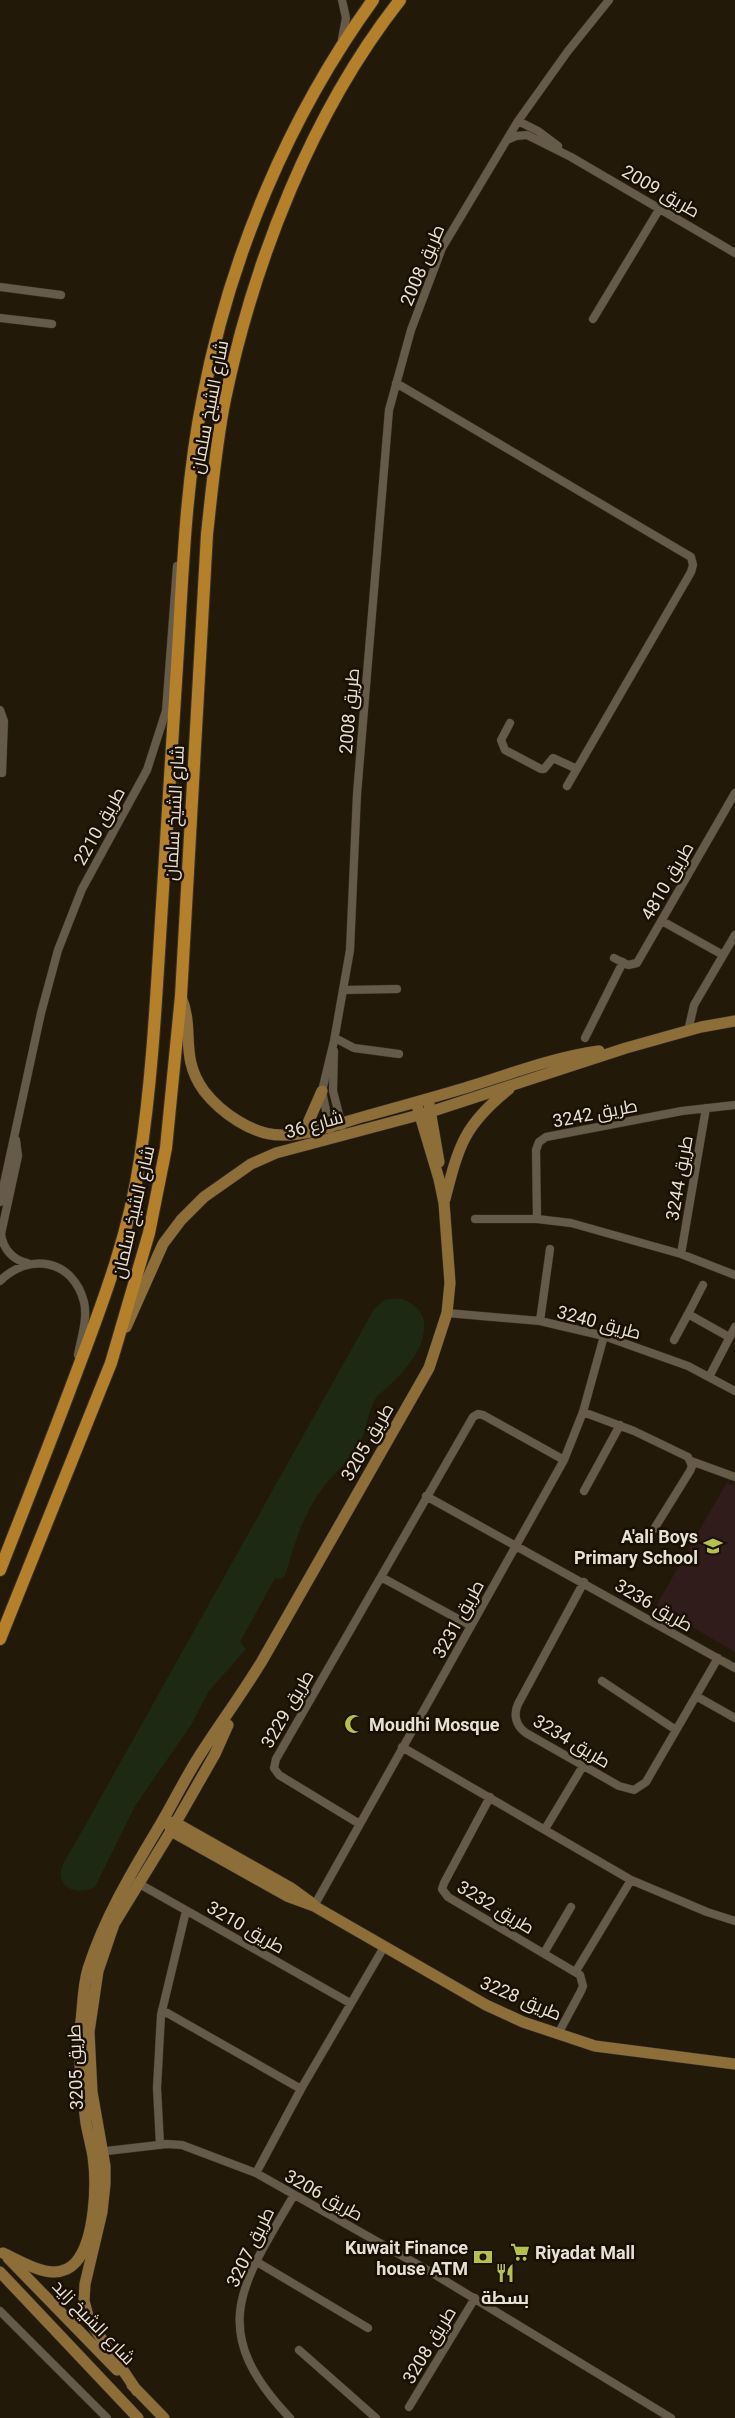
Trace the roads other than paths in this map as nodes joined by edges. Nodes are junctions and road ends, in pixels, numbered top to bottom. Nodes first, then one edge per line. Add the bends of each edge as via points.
1 (342, 0) edge
2 (373, 0) edge
3 (400, 0) edge
4 (609, 0) edge
5 (333, 61) junction
6 (518, 121) junction
7 (506, 140) junction
8 (571, 157) junction
9 (660, 208) junction
10 (735, 253) edge
11 (0, 287) edge
12 (60, 295) dead end
13 (0, 318) edge
14 (593, 319) dead end
15 (52, 324) dead end
16 (396, 383) junction
17 (185, 528) junction
18 (0, 710) edge
19 (510, 723) dead end
20 (577, 769) junction
21 (2, 773) dead end
22 (567, 786) dead end
23 (735, 793) edge
24 (662, 921) junction
25 (735, 934) edge
26 (723, 956) junction
27 (614, 958) dead end
28 (623, 962) junction
29 (397, 989) dead end
30 (344, 990) junction
31 (181, 996) junction
32 (735, 1020) edge
33 (688, 1031) junction
34 (585, 1038) dead end
35 (334, 1040) junction
36 (626, 1048) junction
37 (399, 1054) dead end
38 (516, 1084) junction
39 (322, 1091) junction
40 (422, 1101) junction
41 (735, 1105) edge
42 (706, 1108) junction
43 (425, 1113) junction
44 (342, 1128) junction
45 (304, 1132) junction
46 (330, 1132) junction
47 (15, 1136) junction
48 (0, 1202) edge
49 (444, 1203) junction
50 (475, 1219) dead end
51 (537, 1219) junction
52 (550, 1249) dead end
53 (681, 1254) junction
54 (28, 1263) junction
55 (735, 1275) edge
56 (0, 1281) edge
57 (703, 1285) dead end
58 (447, 1313) junction
59 (688, 1314) junction
60 (540, 1321) junction
61 (735, 1327) edge
62 (604, 1336) junction
63 (729, 1337) junction
64 (674, 1340) dead end
65 (111, 1363) junction
66 (709, 1376) junction
67 (71, 1387) junction
68 (735, 1391) edge
69 (583, 1412) junction
70 (620, 1425) junction
71 (564, 1460) junction
72 (691, 1461) junction
73 (735, 1476) edge
74 (584, 1491) dead end
75 (426, 1496) junction
76 (654, 1529) dead end
77 (515, 1546) junction
78 (0, 1570) edge
79 (381, 1577) junction
80 (584, 1582) junction
81 (471, 1626) junction
82 (0, 1639) edge
83 (718, 1658) junction
84 (735, 1668) edge
85 (602, 1681) dead end
86 (696, 1696) junction
87 (238, 1700) junction
88 (735, 1718) edge
89 (676, 1730) junction
90 (402, 1747) junction
91 (583, 1766) junction
92 (179, 1792) junction
93 (490, 1797) junction
94 (358, 1823) junction
95 (172, 1825) junction
96 (545, 1829) junction
97 (157, 1830) junction
98 (133, 1880) junction
99 (632, 1880) junction
100 (314, 1906) junction
101 (571, 1907) dead end
102 (186, 1910) junction
103 (735, 1922) edge
104 (384, 1947) junction
105 (544, 1952) junction
106 (576, 1971) junction
107 (350, 2003) junction
108 (162, 2010) junction
109 (558, 2034) junction
110 (735, 2064) edge
111 (301, 2089) junction
112 (160, 2145) junction
113 (97, 2152) junction
114 (256, 2173) junction
115 (294, 2195) junction
116 (2, 2251) edge
117 (257, 2262) junction
118 (0, 2272) edge
119 (475, 2298) junction
120 (0, 2312) edge
121 (368, 2328) dead end
122 (300, 2350) dead end
123 (137, 2391) junction
124 (409, 2408) dead end
125 (107, 2418) edge
126 (138, 2418) edge
127 (164, 2418) edge
128 (290, 2418) edge
129 (376, 2418) edge
130 (671, 2418) edge

1 - 5 street via 346,18 344,32
2 - 5 main road, شارع الشيخ سلمان
3 - 31 main road, شارع الشيخ سلمان via 342,88 284,208 260,270 225,399 207,534
4 - 6 street
5 - 17 main road, شارع الشيخ سلمان via 310,100 271,181 233,281 203,394
6 - 7 street
6 - 8 street, طريق 2009 via 538,131
7 - 8 street, طريق 2009 via 526,136
7 - 16 street, طريق 2008 via 442,248 411,330
8 - 9 street, طريق 2009
9 - 10 street, طريق 2009
9 - 14 street
11 - 12 street
13 - 15 street
16 - 20 street via 691,557 691,572
16 - 30 street, طريق 2008 via 389,410 357,794 350,950
17 - 47 street, طريق 2210 via 176,576 166,711 162,726 147,770 97,859 69,919 49,981
17 - 67 main road, شارع الشيخ سلمان via 148,1101 139,1165 120,1247
18 - 21 street via 4,721
19 - 20 street via 501,740 506,750 541,769 557,758
20 - 22 street
23 - 24 street, طريق 4810
24 - 26 street
24 - 28 street, طريق 4810 via 637,963
25 - 26 street
26 - 33 street via 694,1005
27 - 28 street
28 - 34 street
29 - 30 street
30 - 35 street, طريق 2008
31 - 45 street, شارع 36 via 186,1009 190,1060 198,1081 212,1100 261,1132 283,1135
31 - 65 main road, شارع الشيخ سلمان via 166,1148 149,1233
32 - 33 street, شارع 36
33 - 36 street, شارع 36
35 - 37 street via 354,1048
35 - 39 street, طريق 2008
35 - 44 street, طريق 2008 via 333,1091
36 - 38 street, شارع 36
36 - 40 street, شارع 36 via 546,1062
38 - 43 street, شارع 36
38 - 49 street via 483,1113 464,1137
39 - 45 street
39 - 46 street, طريق 2008
40 - 43 street, طريق 3205
40 - 44 street, شارع 36
41 - 42 street, طريق 3242
42 - 51 street, طريق 3242 via 546,1138 539,1142 536,1150
42 - 53 street, طريق 3244
43 - 44 street, شارع 36
43 - 49 street, طريق 3205
44 - 46 street, شارع 36
45 - 46 street, شارع 36
46 - 65 street, شارع 36 via 251,1164 204,1197 181,1220 164,1244
47 - 48 street, طريق 2210
47 - 54 street, طريق 2210 via 18,1156 1,1234 9,1253
49 - 58 street, طريق 3205 via 450,1283
50 - 51 street
51 - 53 street via 571,1223
52 - 60 street
53 - 55 street
54 - 56 street
54 - 67 street, طريق 2210 via 40,1262 64,1270 81,1293 85,1321
57 - 59 street
58 - 60 street, طريق 3240
58 - 87 street, طريق 3205 via 429,1368
59 - 63 street
59 - 64 street
60 - 62 street, طريق 3240
61 - 63 street
62 - 66 street, طريق 3240
62 - 69 street, طريق 3231
63 - 66 street
65 - 82 main road, شارع الشيخ سلمان
66 - 68 street, طريق 3240
67 - 78 main road, شارع الشيخ سلمان
69 - 70 street
69 - 71 street, طريق 3231
70 - 72 street via 684,1454
70 - 74 street
71 - 75 street, طريق 3229 via 478,1414 472,1417
71 - 77 street, طريق 3231
72 - 73 street
72 - 76 street via 690,1471
75 - 77 street, طريق 3236
75 - 79 street, طريق 3229
77 - 80 street, طريق 3236
77 - 81 street, طريق 3231
79 - 81 street
79 - 94 street, طريق 3229 via 274,1764 279,1775
80 - 83 street, طريق 3236
80 - 91 street, طريق 3234 via 515,1715 526,1733
81 - 90 street, طريق 3231
83 - 84 street, طريق 3236
83 - 86 street, طريق 3234
85 - 89 street
86 - 88 street
86 - 89 street, طريق 3234
87 - 92 street, طريق 3205
87 - 95 street, طريق 3205 via 215,1754
89 - 91 street, طريق 3234 via 646,1782 638,1788 624,1789
90 - 93 street
90 - 94 street, طريق 3231
91 - 96 street
92 - 95 street
92 - 97 street, طريق 3205
93 - 96 street
93 - 105 street, طريق 3232 via 444,1883 443,1892
94 - 100 street, طريق 3231
95 - 97 street
95 - 98 street, طريق 3205
95 - 100 street, طريق 3228 via 286,1896
96 - 99 street
97 - 98 street, طريق 3205
98 - 102 street, طريق 3210
98 - 113 street, طريق 3205 via 98,1971 89,2032
99 - 103 street
99 - 106 street
100 - 104 street, طريق 3228
101 - 105 street
102 - 107 street, طريق 3210
102 - 108 street
104 - 107 street
104 - 109 street, طريق 3228 via 486,2005
105 - 106 street, طريق 3232
106 - 109 street via 582,1980 581,1991
107 - 111 street
108 - 111 street
108 - 112 street via 157,2088
109 - 110 street, طريق 3228 via 595,2046
111 - 114 street
112 - 113 street, طريق 3206
112 - 114 street, طريق 3206 via 182,2145 200,2150
113 - 116 street, طريق 3205 via 89,2232 76,2262 56,2272 38,2270
113 - 123 street, طريق 3205 via 105,2175 102,2212 84,2301 88,2316
114 - 115 street, طريق 3206
115 - 117 street, طريق 3207
115 - 119 street, طريق 3206
116 - 123 street, شارع الشيخ زايد
117 - 121 street
117 - 128 street, طريق 3207 via 239,2306 239,2335 258,2378
118 - 126 street, شارع الشيخ زايد
119 - 124 street, طريق 3208
119 - 130 street, طريق 3206
120 - 125 street
122 - 129 street
123 - 127 street, شارع الشيخ زايد

